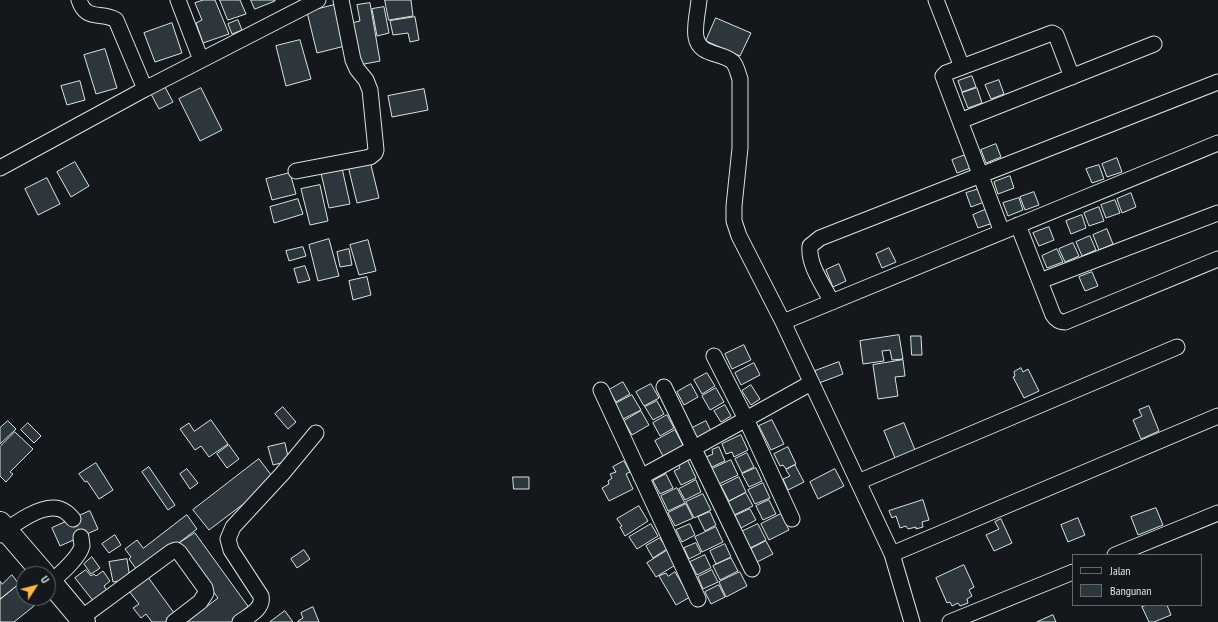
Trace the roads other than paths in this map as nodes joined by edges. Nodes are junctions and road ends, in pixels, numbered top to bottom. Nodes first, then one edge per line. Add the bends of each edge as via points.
1 (79, 0) edge
2 (178, 0) edge
3 (318, 0) edge
4 (341, 0) edge
5 (699, 0) edge
6 (936, 0) edge
7 (1154, 44) dead end
8 (201, 60) junction
9 (962, 67) junction
10 (1072, 77) junction
11 (1218, 82) edge
12 (145, 89) junction
13 (960, 121) junction
14 (1218, 143) edge
15 (0, 168) edge
16 (296, 171) dead end
17 (980, 174) junction
18 (1218, 212) edge
19 (1018, 225) junction
20 (1002, 232) junction
21 (1218, 259) edge
22 (1040, 281) junction
23 (832, 302) junction
24 (782, 322) junction
25 (1177, 347) dead end
26 (714, 356) dead end
27 (811, 383) junction
28 (664, 387) dead end
29 (601, 390) dead end
30 (1218, 416) edge
31 (746, 419) junction
32 (316, 433) dead end
33 (694, 448) junction
34 (641, 477) junction
35 (858, 482) junction
36 (1218, 513) edge
37 (73, 519) tunnel mouth
38 (792, 520) dead end
39 (2, 532) edge
40 (81, 537) tunnel mouth
41 (892, 554) junction
42 (1117, 554) edge
43 (31, 566) edge
44 (752, 569) dead end
45 (56, 571) edge
46 (1072, 572) edge
47 (56, 595) edge
48 (698, 599) dead end
49 (78, 621) edge
50 (174, 622) edge
51 (240, 622) edge
52 (912, 622) edge
53 (950, 622) edge

1 - 12 street via 84,11 91,15 116,20
2 - 8 street
3 - 8 street
4 - 16 street via 353,60 370,90 376,150 370,157
5 - 24 street via 696,36 698,44 703,50 734,63 740,79 741,126 734,221
6 - 9 street
7 - 10 street
8 - 12 street
9 - 10 street via 1052,33 1056,35
9 - 13 street via 943,76
10 - 13 street
11 - 17 street
12 - 15 street
13 - 17 street
14 - 19 street
17 - 20 street
17 - 23 street via 820,238 810,246 809,255 816,273
18 - 22 street
19 - 20 street
19 - 22 street
20 - 23 street
21 - 22 street via 1065,322 1056,320
23 - 24 street
24 - 27 street
25 - 35 street
26 - 31 street
27 - 31 street
27 - 35 street
28 - 33 street
29 - 34 street
30 - 41 street
31 - 33 street
31 - 38 street
32 - 51 street via 233,527 228,539 231,550 262,600 259,608
33 - 34 street
33 - 44 street
34 - 48 street
35 - 41 street
36 - 42 street
37 - 39 street via 60,509 45,509
39 - 43 highway
40 - 45 street via 80,552
41 - 52 street
46 - 53 street
47 - 49 highway
49 - 50 street via 176,550 205,588 206,593 200,602

